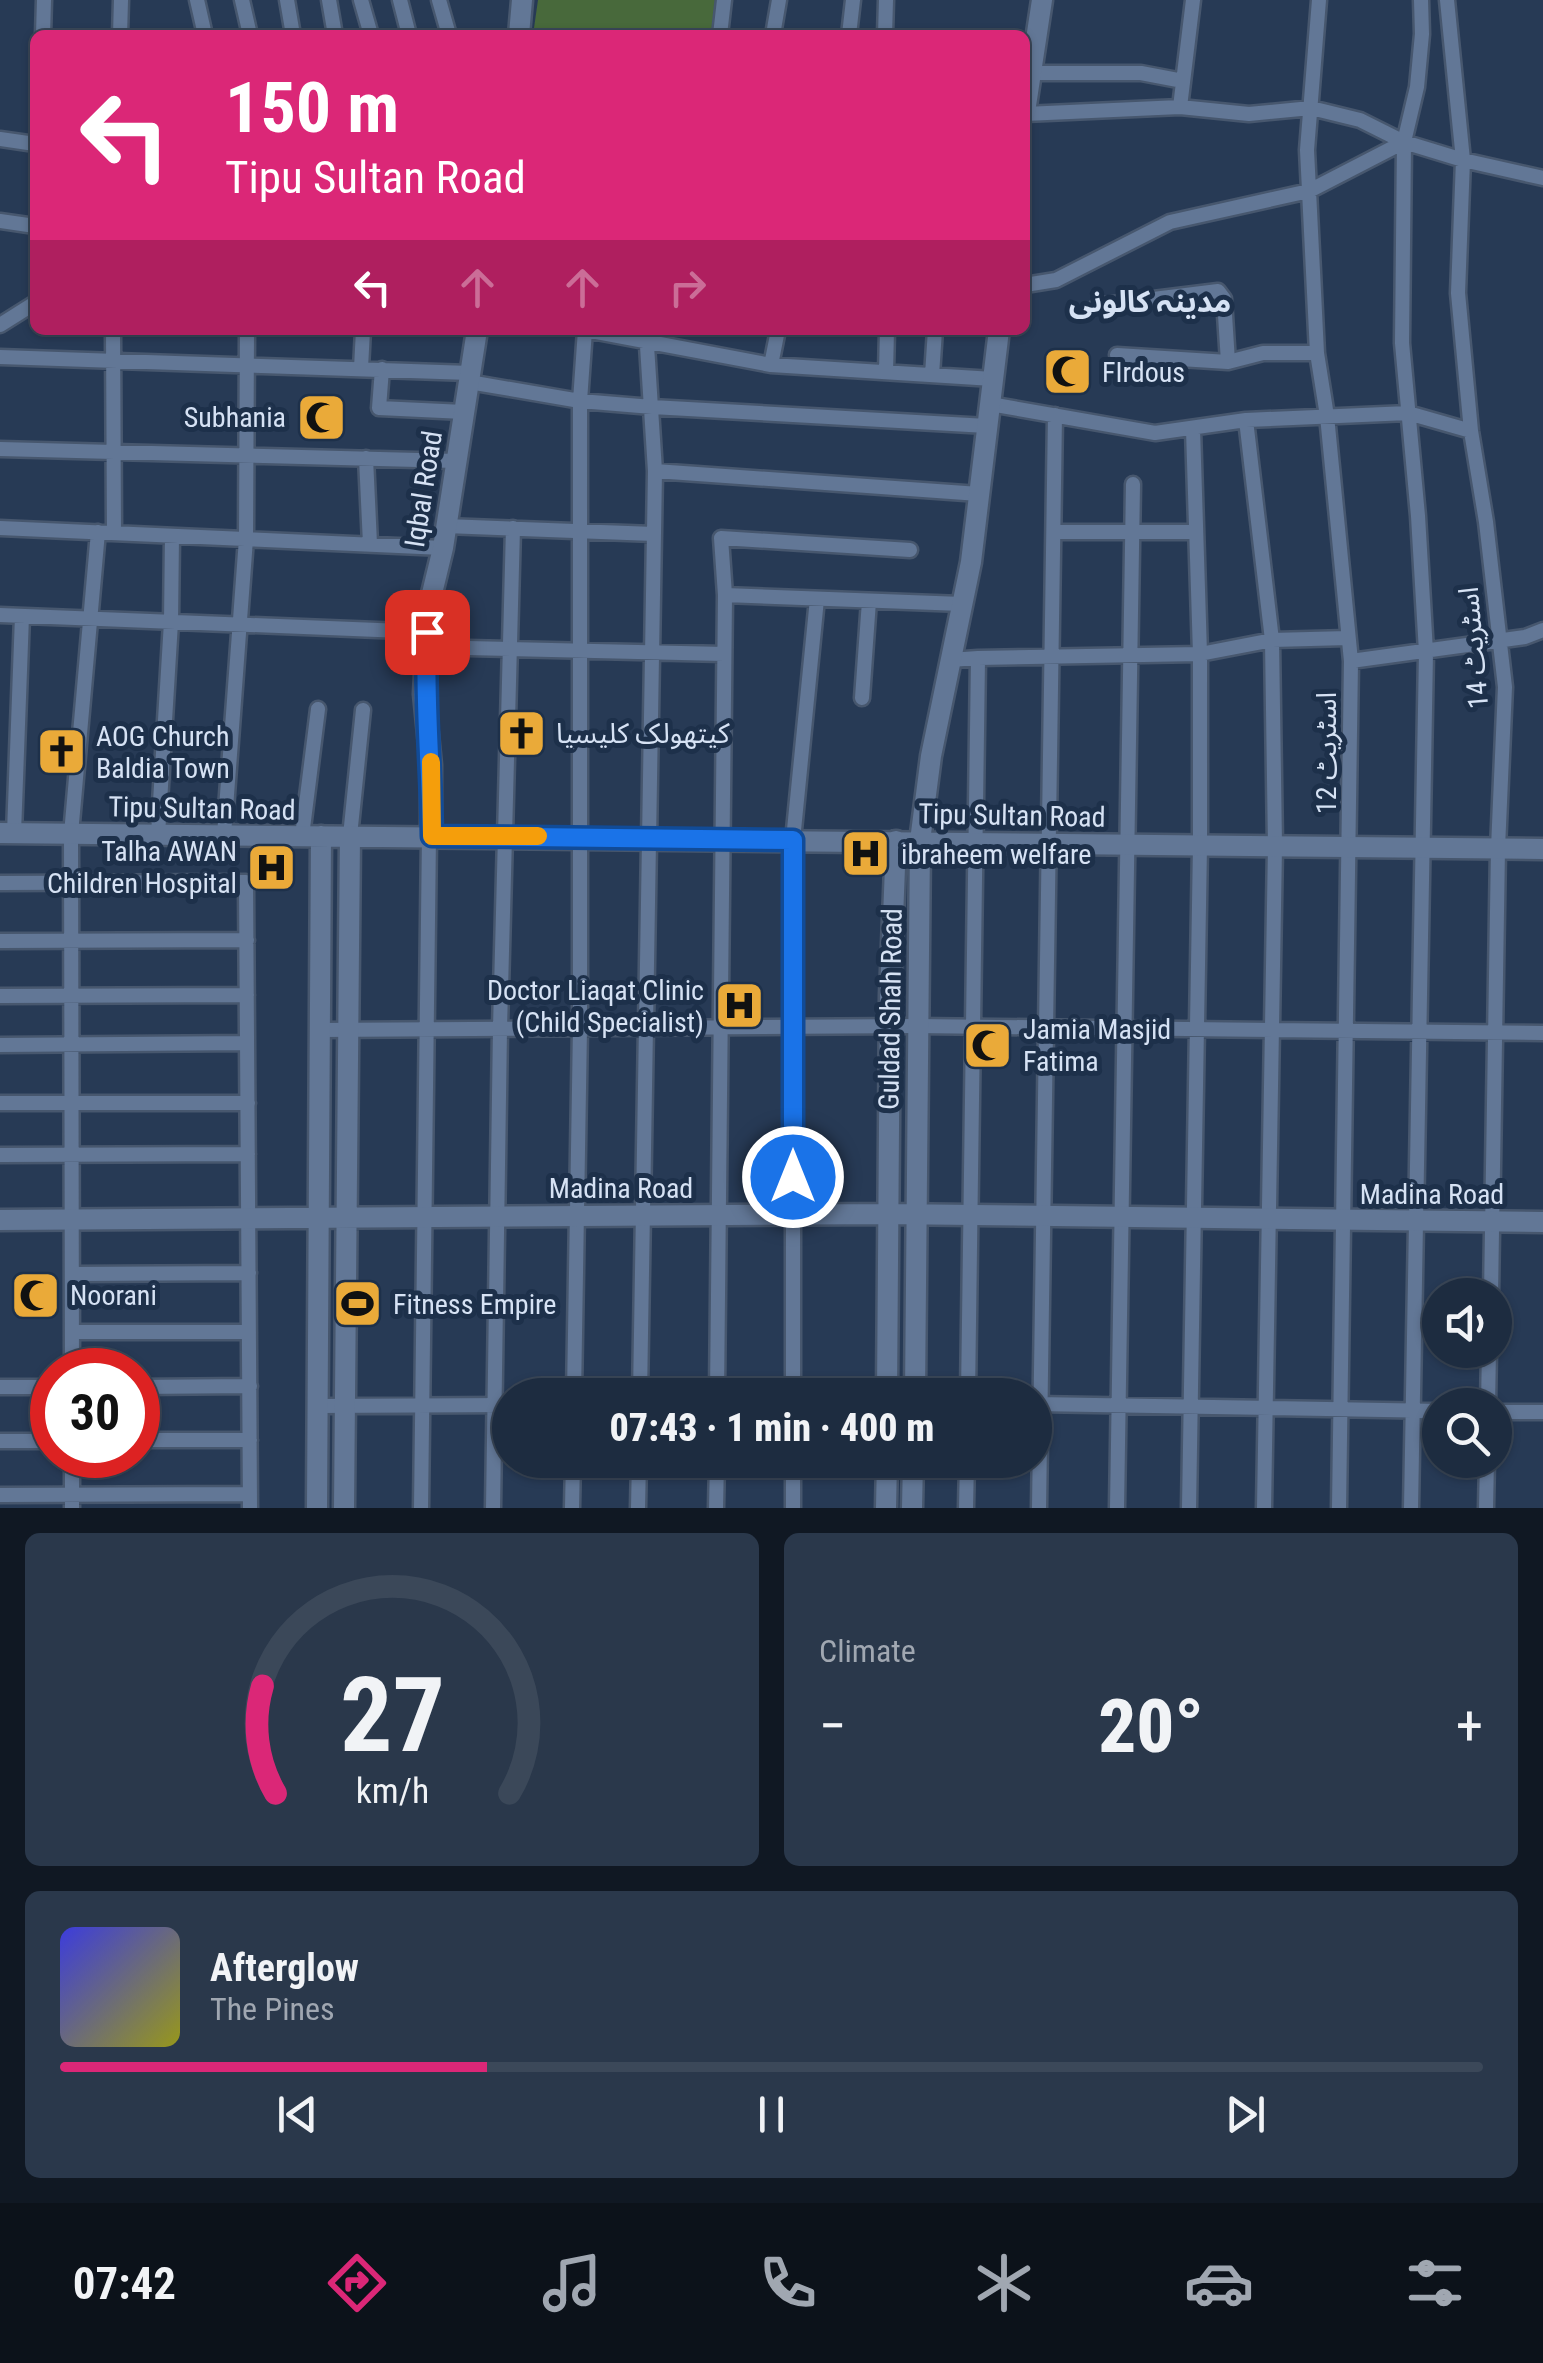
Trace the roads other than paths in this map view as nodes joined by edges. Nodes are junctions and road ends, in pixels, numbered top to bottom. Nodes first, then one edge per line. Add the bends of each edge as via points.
1 (44, 0) edge
2 (121, 0) edge
3 (197, 0) edge
4 (242, 0) edge
5 (287, 0) edge
6 (329, 0) edge
7 (361, 0) edge
8 (400, 0) edge
9 (439, 0) edge
10 (522, 0) edge
11 (724, 0) edge
12 (779, 0) edge
13 (853, 0) edge
14 (886, 0) edge
15 (1042, 0) edge
16 (1192, 0) edge
17 (1319, 0) edge
18 (1421, 0) edge
19 (1447, 0) edge
20 (43, 30) edge
21 (120, 30) edge
22 (204, 30) edge
23 (249, 30) edge
24 (292, 30) edge
25 (334, 30) edge
26 (369, 30) edge
27 (408, 30) edge
28 (448, 30) edge
29 (519, 30) edge
30 (721, 30) edge
31 (774, 30) edge
32 (850, 30) edge
33 (885, 30) edge
34 (1030, 67) edge
35 (1030, 73) edge
36 (1183, 81) junction
37 (1180, 107) junction
38 (1311, 108) junction
39 (1030, 113) edge
40 (0, 138) edge
41 (1404, 142) junction
42 (30, 143) edge
43 (1463, 160) junction
44 (1543, 178) edge
45 (1309, 192) junction
46 (0, 221) edge
47 (30, 225) edge
48 (1030, 284) edge
49 (30, 305) edge
50 (1098, 306) dead end
51 (0, 324) edge
52 (113, 335) edge
53 (247, 335) edge
54 (363, 335) edge
55 (476, 335) edge
56 (585, 335) edge
57 (777, 335) edge
58 (887, 335) edge
59 (934, 335) edge
60 (998, 335) edge
61 (646, 336) edge
62 (1317, 353) junction
63 (1118, 356) dead end
64 (0, 357) edge
65 (114, 359) junction
66 (1228, 362) junction
67 (247, 364) junction
68 (771, 365) junction
69 (361, 368) junction
70 (382, 369) junction
71 (886, 372) junction
72 (932, 375) junction
73 (469, 377) junction
74 (993, 379) junction
75 (580, 401) junction
76 (990, 404) junction
77 (652, 408) junction
78 (464, 412) junction
79 (1408, 412) junction
80 (1055, 415) junction
81 (1327, 416) junction
82 (1246, 420) junction
83 (987, 426) junction
84 (1194, 429) junction
85 (1472, 432) junction
86 (0, 449) edge
87 (113, 452) junction
88 (246, 455) junction
89 (366, 458) junction
90 (456, 460) junction
91 (655, 471) junction
92 (1133, 484) dead end
93 (979, 494) junction
94 (446, 526) junction
95 (0, 528) edge
96 (512, 528) junction
97 (579, 531) junction
98 (98, 532) junction
99 (1054, 532) junction
100 (1132, 532) junction
101 (1194, 532) junction
102 (114, 533) junction
103 (654, 534) junction
104 (172, 536) junction
105 (246, 539) junction
106 (370, 544) junction
107 (443, 548) junction
108 (910, 550) dead end
109 (726, 595) junction
110 (817, 598) junction
111 (869, 601) junction
112 (962, 604) junction
113 (0, 615) edge
114 (22, 616) junction
115 (92, 619) junction
116 (171, 622) junction
117 (238, 625) junction
118 (1543, 630) edge
119 (1348, 638) junction
120 (427, 640) junction
121 (1272, 640) junction
122 (1498, 641) junction
123 (510, 648) junction
124 (579, 650) junction
125 (652, 652) junction
126 (1426, 652) junction
127 (724, 654) junction
128 (1200, 654) junction
129 (1130, 656) junction
130 (1053, 657) junction
131 (978, 658) junction
132 (950, 660) junction
133 (1352, 661) junction
134 (862, 698) dead end
135 (318, 709) dead end
136 (363, 710) dead end
137 (7, 833) edge
138 (71, 834) junction
139 (158, 834) junction
140 (224, 835) junction
141 (311, 836) junction
142 (350, 836) junction
143 (430, 836) junction
144 (505, 836) junction
145 (578, 837) junction
146 (649, 838) junction
147 (721, 839) junction
148 (793, 840) junction
149 (896, 841) junction
150 (920, 841) junction
151 (974, 842) junction
152 (1051, 843) junction
153 (1127, 844) junction
154 (1200, 845) junction
155 (1275, 846) junction
156 (1351, 846) junction
157 (1424, 847) junction
158 (1498, 848) junction
159 (1543, 849) edge
160 (72, 882) junction
161 (0, 883) edge
162 (247, 940) junction
163 (0, 941) edge
164 (71, 941) junction
165 (0, 996) edge
166 (72, 996) junction
167 (247, 996) junction
168 (916, 1026) junction
169 (890, 1027) junction
170 (972, 1027) junction
171 (500, 1028) junction
172 (580, 1028) junction
173 (644, 1028) junction
174 (721, 1028) junction
175 (793, 1028) junction
176 (1048, 1028) junction
177 (1124, 1028) junction
178 (426, 1029) junction
179 (1197, 1029) junction
180 (320, 1030) junction
181 (347, 1030) junction
182 (1271, 1030) junction
183 (1347, 1031) junction
184 (1421, 1032) junction
185 (1495, 1032) junction
186 (1543, 1033) edge
187 (248, 1043) junction
188 (0, 1045) edge
189 (72, 1045) junction
190 (72, 1103) junction
191 (248, 1103) junction
192 (0, 1104) edge
193 (248, 1154) junction
194 (0, 1155) edge
195 (72, 1155) junction
196 (887, 1214) junction
197 (719, 1215) junction
198 (793, 1215) junction
199 (345, 1216) junction
200 (424, 1216) junction
201 (497, 1216) junction
202 (577, 1216) junction
203 (642, 1216) junction
204 (319, 1217) junction
205 (917, 1217) junction
206 (72, 1218) junction
207 (248, 1218) junction
208 (970, 1218) junction
209 (1045, 1218) junction
210 (1122, 1219) junction
211 (0, 1220) edge
212 (1194, 1220) junction
213 (1267, 1220) junction
214 (1344, 1221) junction
215 (1418, 1221) junction
216 (1492, 1222) junction
217 (1543, 1222) edge
218 (249, 1273) junction
219 (72, 1274) junction
220 (1490, 1278) edge
221 (72, 1332) junction
222 (249, 1332) junction
223 (72, 1348) edge
224 (501, 1378) edge
225 (574, 1378) edge
226 (640, 1378) edge
227 (717, 1378) edge
228 (793, 1378) edge
229 (887, 1378) edge
230 (915, 1378) edge
231 (968, 1378) edge
232 (1039, 1378) edge
233 (250, 1386) junction
234 (0, 1387) edge
235 (30, 1387) edge
236 (160, 1387) edge
237 (1052, 1404) edge
238 (344, 1405) junction
239 (422, 1405) junction
240 (492, 1405) edge
241 (317, 1406) junction
242 (1118, 1406) junction
243 (1191, 1407) junction
244 (1266, 1409) junction
245 (1340, 1410) junction
246 (1414, 1410) junction
247 (1422, 1410) edge
248 (1512, 1412) edge
249 (1543, 1412) edge
250 (30, 1440) edge
251 (160, 1440) edge
252 (250, 1440) junction
253 (0, 1441) edge
254 (496, 1478) edge
255 (573, 1478) edge
256 (639, 1478) edge
257 (717, 1478) edge
258 (794, 1478) edge
259 (887, 1478) edge
260 (913, 1478) edge
261 (967, 1478) edge
262 (1039, 1478) edge
263 (1487, 1478) edge
264 (0, 1494) edge
265 (72, 1501) edge
266 (250, 1501) edge
267 (317, 1508) edge
268 (344, 1508) edge
269 (421, 1508) edge
270 (493, 1508) edge
271 (572, 1508) edge
272 (638, 1508) edge
273 (716, 1508) edge
274 (794, 1508) edge
275 (886, 1508) edge
276 (912, 1508) edge
277 (966, 1508) edge
278 (1039, 1508) edge
279 (1116, 1508) edge
280 (1190, 1508) edge
281 (1264, 1508) edge
282 (1339, 1508) edge
283 (1412, 1508) edge
284 (1486, 1508) edge

1 - 20 street
2 - 21 street
3 - 22 street
4 - 23 street
5 - 24 street
6 - 25 street
7 - 26 street
8 - 27 street
9 - 28 street
10 - 29 street
11 - 30 street
12 - 31 street
13 - 32 street
14 - 33 street
15 - 34 street
16 - 36 street
17 - 38 street, اسٹریٹ 12
18 - 41 street via 1416,87
19 - 43 street, اسٹریٹ 14
35 - 36 street via 1142,72
36 - 37 street
37 - 38 street via 1249,114
37 - 39 street
38 - 41 street via 1360,120
38 - 45 street, اسٹریٹ 12
40 - 42 street
41 - 43 street
41 - 45 street
41 - 79 street
43 - 44 street
43 - 85 street, اسٹریٹ 14 via 1458,293
45 - 48 street via 1170,222 1056,280
45 - 62 street, اسٹریٹ 12
46 - 47 street
49 - 51 street
50 - 66 street via 1218,292
52 - 65 street
53 - 67 street
54 - 69 street
55 - 73 street, Iqbal Road
56 - 75 street
57 - 68 street
58 - 71 street
59 - 72 street
60 - 74 street, Guldad Shah Road
61 - 68 street
61 - 77 street
62 - 66 street via 1263,353
62 - 81 street, اسٹریٹ 12
63 - 66 street
64 - 65 street
65 - 67 street
65 - 87 street
67 - 69 street
67 - 88 street
68 - 71 street
69 - 70 street
70 - 73 street
70 - 78 street via 379,408
71 - 72 street
72 - 74 street
73 - 75 street
73 - 78 street, Iqbal Road
74 - 76 street, Guldad Shah Road
75 - 77 street
75 - 97 street
76 - 80 street
76 - 83 street, Guldad Shah Road
77 - 83 street
77 - 91 street
78 - 90 street, Iqbal Road
79 - 81 street
79 - 85 street
79 - 126 street
80 - 84 street via 1155,432
80 - 99 street
81 - 82 street
81 - 119 street, اسٹریٹ 12
82 - 84 street
82 - 121 street
83 - 93 street, Guldad Shah Road
84 - 101 street
85 - 122 street, اسٹریٹ 14
86 - 87 street
87 - 88 street
87 - 102 street
88 - 89 street
88 - 105 street
89 - 90 street
89 - 106 street
90 - 94 street, Iqbal Road
91 - 93 street
91 - 103 street
92 - 100 street
93 - 112 street, Guldad Shah Road
94 - 96 street
94 - 107 street, Iqbal Road
95 - 98 street
96 - 97 street
96 - 123 street
97 - 103 street
97 - 124 street
98 - 102 street
98 - 115 street
99 - 100 street
99 - 130 street
100 - 101 street
100 - 129 street
101 - 128 street
102 - 104 street
103 - 125 street
104 - 105 street
104 - 116 street
105 - 106 street
105 - 117 street
106 - 107 street
107 - 120 street, Iqbal Road
108 - 109 street via 721,538
109 - 110 street
109 - 127 street
110 - 111 street
110 - 148 street
111 - 112 street
111 - 134 street
112 - 132 street, Guldad Shah Road
113 - 114 street
114 - 115 street
114 - 137 street
115 - 116 street
115 - 138 street
116 - 117 street
116 - 139 street
117 - 120 street
117 - 140 street
118 - 122 street
119 - 121 street
119 - 133 street, اسٹریٹ 12
120 - 123 street
120 - 143 street, Iqbal Road
121 - 128 street
121 - 155 street
122 - 126 street
122 - 158 street, اسٹریٹ 14 via 1505,687
123 - 124 street
123 - 144 street
124 - 125 street
124 - 145 street
125 - 127 street
125 - 146 street
126 - 133 street
126 - 157 street
127 - 147 street
128 - 129 street
128 - 154 street
129 - 130 street
129 - 153 street
130 - 131 street
130 - 152 street
131 - 132 street
131 - 151 street
132 - 150 street, Guldad Shah Road
133 - 156 street, اسٹریٹ 12
135 - 141 street
136 - 142 street
137 - 138 street, Tipu Sultan Road
138 - 139 street, Tipu Sultan Road
138 - 160 street
139 - 140 street, Tipu Sultan Road
140 - 141 street, Tipu Sultan Road
141 - 142 street, Tipu Sultan Road
141 - 180 street
142 - 143 street, Tipu Sultan Road
142 - 181 street
143 - 144 street, Tipu Sultan Road
143 - 178 street
144 - 145 street, Tipu Sultan Road
144 - 171 street
145 - 146 street, Tipu Sultan Road
145 - 172 street
146 - 147 street, Tipu Sultan Road
146 - 173 street
147 - 148 street, Tipu Sultan Road
147 - 174 street
148 - 149 street, Tipu Sultan Road
148 - 175 street
149 - 150 street, Tipu Sultan Road
149 - 169 street, Guldad Shah Road
150 - 151 street, Tipu Sultan Road
150 - 168 street, Guldad Shah Road
151 - 152 street, Tipu Sultan Road
151 - 170 street
152 - 153 street, Tipu Sultan Road
152 - 176 street
153 - 154 street, Tipu Sultan Road
153 - 177 street
154 - 155 street, Tipu Sultan Road
154 - 179 street
155 - 156 street, Tipu Sultan Road
155 - 182 street
156 - 157 street, Tipu Sultan Road
156 - 183 street, اسٹریٹ 12
157 - 158 street, Tipu Sultan Road
157 - 184 street
158 - 159 street, Tipu Sultan Road
158 - 185 street, اسٹریٹ 14
160 - 161 street
160 - 162 street via 246,882
160 - 164 street
162 - 164 street
162 - 167 street
163 - 164 street
164 - 166 street
165 - 166 street
166 - 167 street
166 - 189 street
167 - 187 street
168 - 169 street
168 - 170 street
168 - 205 street, Guldad Shah Road
169 - 175 street
169 - 196 street, Guldad Shah Road
170 - 176 street
170 - 208 street
171 - 172 street
171 - 178 street
171 - 201 street
172 - 173 street
172 - 202 street
173 - 174 street
173 - 203 street
174 - 175 street
174 - 197 street
175 - 198 street
176 - 177 street
176 - 209 street
177 - 179 street
177 - 210 street
178 - 181 street
178 - 200 street
179 - 182 street
179 - 212 street
180 - 181 street
180 - 204 street
181 - 199 street
182 - 183 street
182 - 213 street
183 - 184 street
183 - 214 street, اسٹریٹ 12
184 - 185 street
184 - 215 street
185 - 186 street
185 - 216 street, اسٹریٹ 14
187 - 189 street
187 - 191 street
188 - 189 street
189 - 190 street
190 - 191 street
190 - 192 street
190 - 195 street
191 - 193 street
193 - 195 street
193 - 207 street
194 - 195 street
195 - 206 street
196 - 198 street, Madina Road
196 - 205 street, Madina Road
196 - 229 street, Guldad Shah Road
197 - 198 street, Madina Road
197 - 203 street, Madina Road
197 - 227 street
198 - 228 street
199 - 200 street, Madina Road
199 - 204 street, Madina Road
199 - 238 street
200 - 201 street, Madina Road
200 - 239 street
201 - 202 street, Madina Road
201 - 224 street
202 - 203 street, Madina Road
202 - 225 street
203 - 226 street
204 - 207 street, Madina Road
204 - 241 street
205 - 208 street, Madina Road
205 - 230 street, Guldad Shah Road
206 - 207 street, Madina Road
206 - 211 street, Madina Road
206 - 219 street
207 - 218 street
208 - 209 street, Madina Road
208 - 231 street
209 - 210 street, Madina Road
209 - 232 street
210 - 212 street, Madina Road
210 - 242 street
212 - 213 street, Madina Road
212 - 243 street
213 - 214 street, Madina Road
213 - 244 street
214 - 215 street, Madina Road
214 - 245 street, اسٹریٹ 12
215 - 216 street, Madina Road
215 - 246 street
216 - 217 street, Madina Road
216 - 220 street, اسٹریٹ 14
218 - 219 street
218 - 222 street
219 - 221 street
221 - 222 street
221 - 223 street
222 - 233 street
233 - 236 street
233 - 252 street
234 - 235 street
237 - 242 street
238 - 239 street
238 - 241 street
238 - 268 street
239 - 240 street
239 - 269 street
241 - 267 street
242 - 243 street
242 - 279 street
243 - 244 street
243 - 280 street
244 - 245 street
244 - 281 street
245 - 246 street
245 - 282 street, اسٹریٹ 12
246 - 247 street
246 - 283 street
248 - 249 street
250 - 253 street
251 - 252 street
252 - 266 street
254 - 270 street
255 - 271 street
256 - 272 street
257 - 273 street
258 - 274 street
259 - 275 street
260 - 276 street
261 - 277 street
262 - 278 street
263 - 284 street
264 - 265 street
265 - 266 street

